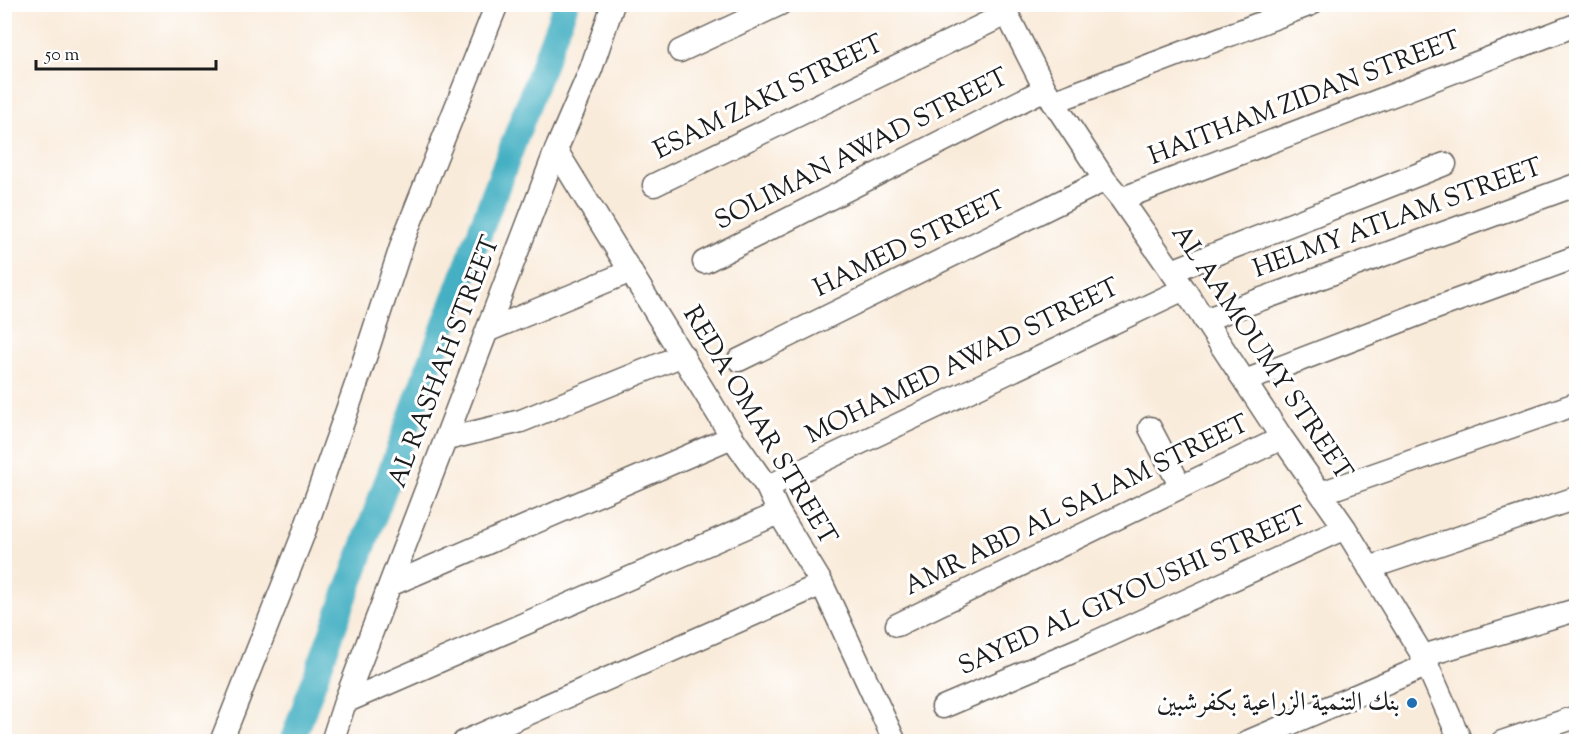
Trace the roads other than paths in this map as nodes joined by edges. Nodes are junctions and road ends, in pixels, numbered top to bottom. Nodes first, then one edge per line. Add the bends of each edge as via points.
1 (497, 4) edge
2 (614, 4) edge
3 (780, 4) edge
4 (1311, 4) edge
5 (1004, 9) edge
6 (1576, 25) edge
7 (680, 51) dead end
8 (1049, 96) junction
9 (556, 150) junction
10 (1445, 165) dead end
11 (1105, 180) junction
12 (654, 185) dead end
13 (1576, 185) edge
14 (1121, 199) junction
15 (1576, 257) edge
16 (705, 262) dead end
17 (631, 271) junction
18 (1178, 280) junction
19 (1204, 320) junction
20 (489, 330) junction
21 (682, 355) junction
22 (739, 360) dead end
23 (1245, 381) junction
24 (1576, 404) edge
25 (1150, 428) dead end
26 (732, 437) junction
27 (1282, 438) junction
28 (447, 439) junction
29 (767, 487) junction
30 (1181, 487) junction
31 (1322, 493) junction
32 (1576, 498) edge
33 (779, 513) junction
34 (1345, 528) junction
35 (1369, 568) junction
36 (822, 584) junction
37 (390, 585) junction
38 (1576, 610) edge
39 (897, 625) dead end
40 (1425, 661) junction
41 (345, 702) junction
42 (943, 707) dead end
43 (1576, 717) edge
44 (221, 741) edge
45 (332, 741) edge
46 (464, 741) edge
47 (895, 741) edge
48 (1247, 741) edge
49 (1461, 741) edge
50 (1502, 741) edge

1 - 44 street via 404,238 303,535
2 - 9 street, AL RASHAH STREET
3 - 7 street
4 - 8 street, SOLIMAN AWAD STREET
5 - 8 street, AL AAMOUMY STREET
5 - 12 street, ESAM ZAKI STREET
6 - 14 street, HAITHAM ZIDAN STREET
8 - 11 street, AL AAMOUMY STREET
8 - 16 street, SOLIMAN AWAD STREET
9 - 17 street, REDA OMAR STREET
9 - 20 street, AL RASHAH STREET
10 - 18 street, MOHAMED AWAD STREET
11 - 14 street, AL AAMOUMY STREET
11 - 22 street, HAMED STREET
13 - 19 street, HELMY ATLAM STREET
14 - 18 street, AL AAMOUMY STREET
15 - 23 street
17 - 20 street
17 - 21 street, REDA OMAR STREET
18 - 19 street, AL AAMOUMY STREET
18 - 29 street, MOHAMED AWAD STREET
19 - 23 street, AL AAMOUMY STREET
20 - 28 street, AL RASHAH STREET
21 - 26 street, REDA OMAR STREET
21 - 28 street via 521,421
23 - 27 street, AL AAMOUMY STREET
24 - 31 street
25 - 30 street
26 - 29 street, REDA OMAR STREET
26 - 37 street
27 - 30 street, AMR ABD AL SALAM STREET
27 - 31 street, AL AAMOUMY STREET
28 - 37 street, AL RASHAH STREET
29 - 33 street, REDA OMAR STREET
30 - 39 street, AMR ABD AL SALAM STREET
31 - 34 street, AL AAMOUMY STREET
32 - 35 street
33 - 36 street, REDA OMAR STREET
33 - 41 street
34 - 35 street, AL AAMOUMY STREET
34 - 42 street, SAYED AL GIYOUSHI STREET
35 - 40 street, AL AAMOUMY STREET
36 - 46 street
36 - 47 street, REDA OMAR STREET
37 - 41 street, AL RASHAH STREET
38 - 40 street
40 - 48 street
40 - 49 street, AL AAMOUMY STREET
41 - 45 street, AL RASHAH STREET
43 - 50 street

